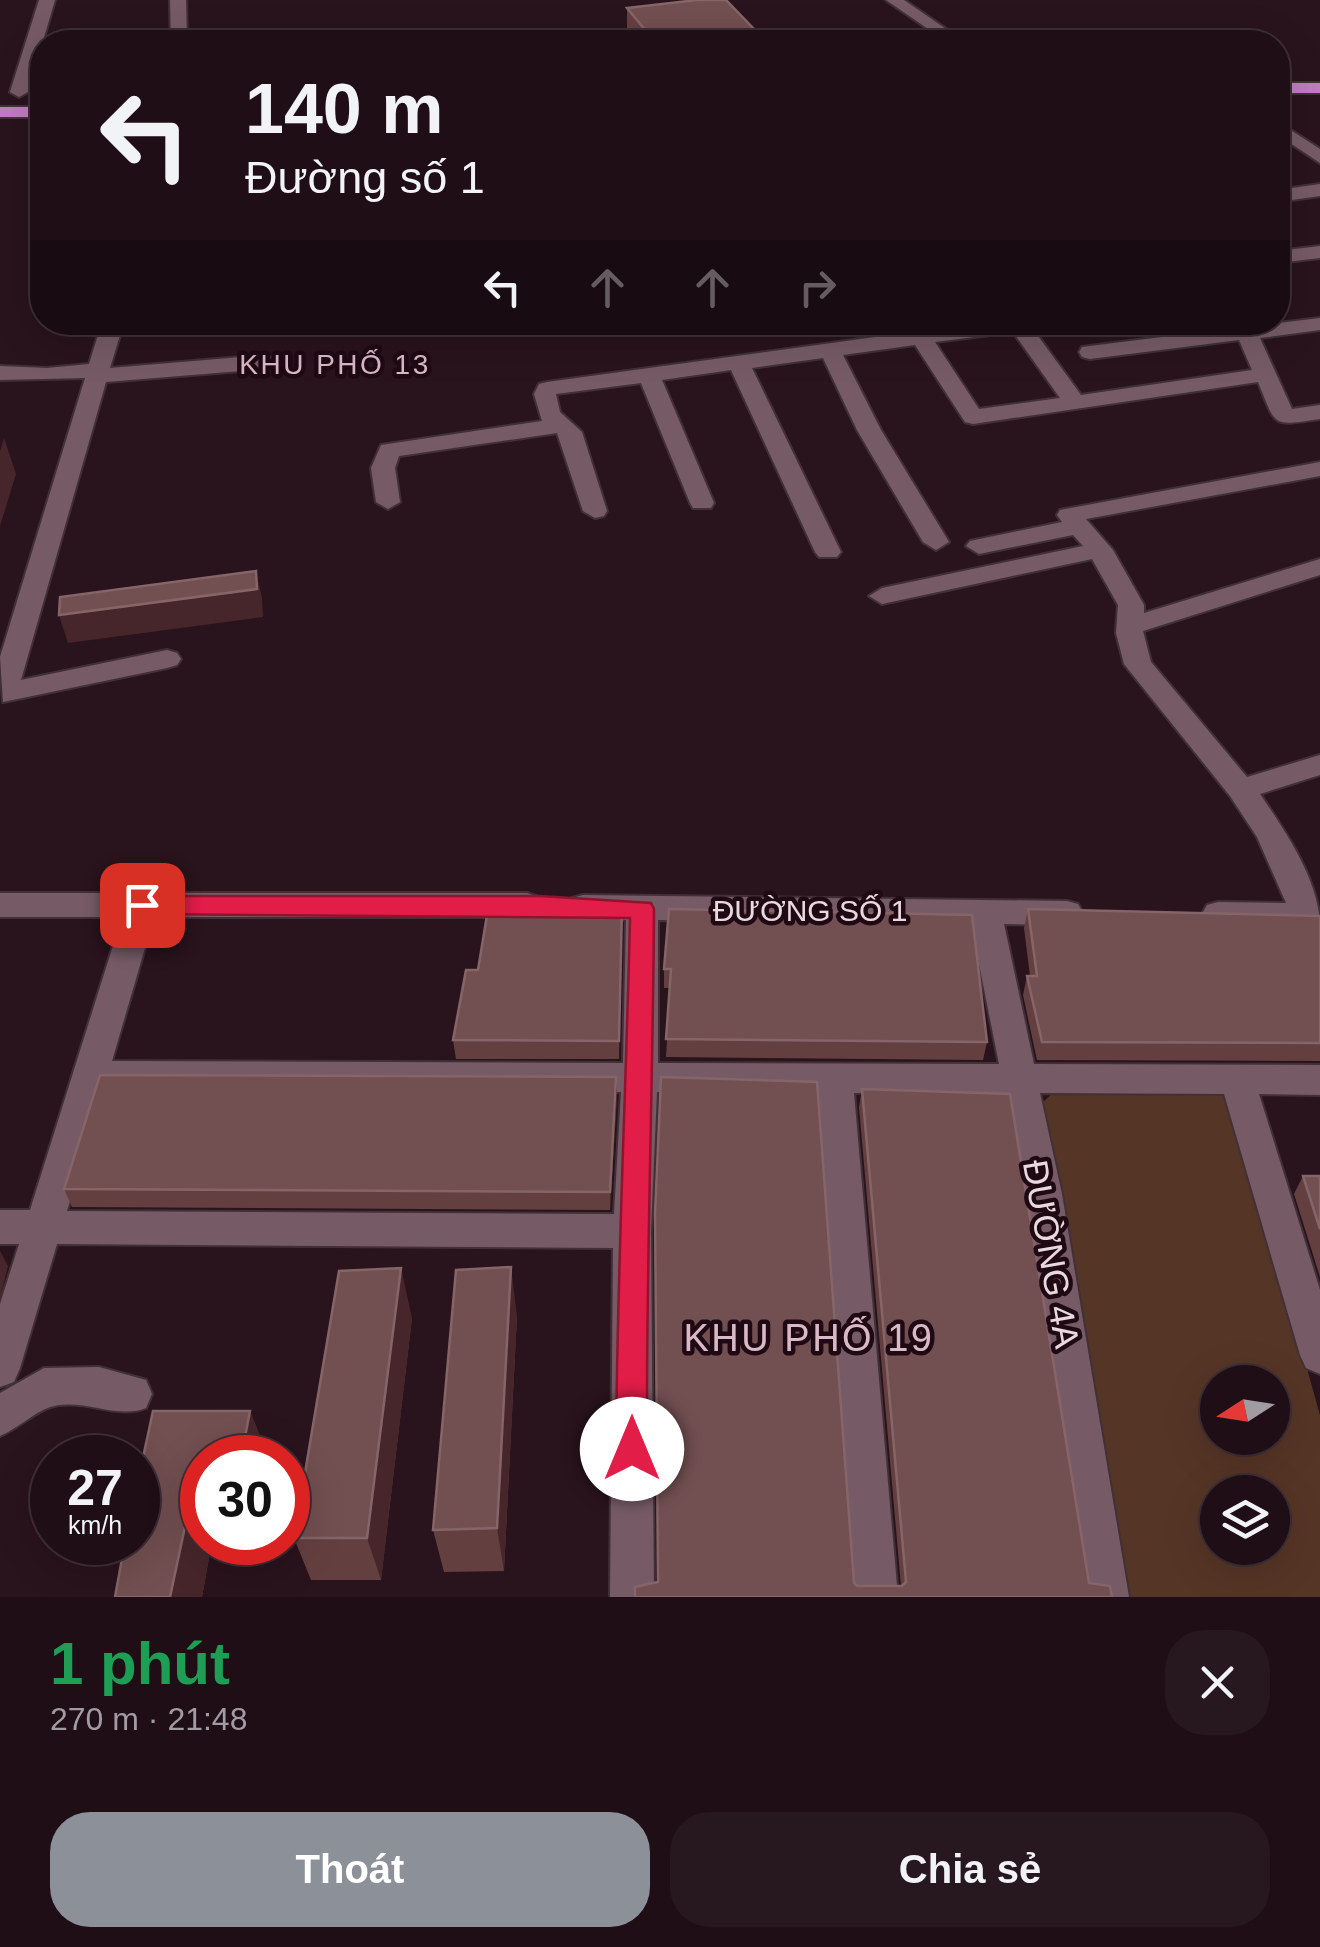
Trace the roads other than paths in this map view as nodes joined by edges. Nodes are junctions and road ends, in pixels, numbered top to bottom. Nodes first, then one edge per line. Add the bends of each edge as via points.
1 (46, 0) edge
2 (178, 0) edge
3 (894, 0) edge
4 (37, 30) edge
5 (178, 30) edge
6 (939, 30) edge
7 (30, 55) edge
8 (1290, 91) edge
9 (1320, 91) edge
10 (19, 92) junction
11 (30, 97) edge
12 (0, 102) edge
13 (30, 102) edge
14 (1290, 103) edge
15 (1320, 103) edge
16 (1290, 136) edge
17 (1320, 157) edge
18 (1320, 190) edge
19 (1290, 194) edge
20 (1320, 252) edge
21 (1290, 256) edge
22 (1320, 324) edge
23 (1290, 325) edge
24 (109, 335) edge
25 (774, 335) edge
26 (956, 335) edge
27 (1034, 335) edge
28 (1190, 335) edge
29 (1247, 335) edge
30 (923, 340) junction
31 (707, 342) dead end
32 (628, 352) dead end
33 (830, 352) junction
34 (1090, 352) dead end
35 (780, 357) junction
36 (266, 362) dead end
37 (728, 366) junction
38 (99, 373) junction
39 (0, 374) edge
40 (1263, 376) junction
41 (641, 379) junction
42 (1074, 402) junction
43 (1320, 412) edge
44 (564, 424) junction
45 (1320, 469) edge
46 (388, 502) dead end
47 (702, 503) dead end
48 (596, 511) dead end
49 (1079, 526) junction
50 (936, 542) dead end
51 (978, 546) dead end
52 (1100, 550) junction
53 (828, 552) dead end
54 (1320, 566) edge
55 (882, 596) dead end
56 (12, 618) edge
57 (1130, 626) junction
58 (168, 659) dead end
59 (1320, 765) edge
60 (1241, 789) junction
61 (0, 905) edge
62 (142, 905) junction
63 (642, 909) junction
64 (986, 912) junction
65 (1097, 913) edge
66 (1193, 914) edge
67 (1314, 915) edge
68 (89, 1075) junction
69 (640, 1075) junction
70 (1020, 1077) junction
71 (836, 1078) junction
72 (1237, 1080) junction
73 (1320, 1080) edge
74 (0, 1227) edge
75 (44, 1228) junction
76 (632, 1231) junction
77 (1320, 1355) edge
78 (0, 1368) edge
79 (132, 1394) dead end
80 (0, 1416) edge
81 (632, 1597) edge
82 (876, 1597) edge
83 (1108, 1597) edge

1 - 4 street
2 - 5 street
3 - 6 street
7 - 10 street
8 - 9 highway
10 - 11 highway
10 - 12 highway
12 - 13 highway
14 - 15 highway
16 - 17 street
18 - 19 street
20 - 21 street
22 - 23 street
24 - 38 street
25 - 35 street
26 - 30 street
27 - 42 street
28 - 34 street
29 - 40 street
30 - 33 street
30 - 42 street via 973,417
31 - 37 street
32 - 41 street
33 - 35 street
33 - 50 street
35 - 37 street
36 - 38 street
37 - 41 street
37 - 53 street via 801,489
38 - 39 street
38 - 56 street
40 - 42 street
40 - 43 street via 1284,417
41 - 44 street via 548,390 549,415
41 - 47 street
44 - 46 street via 389,450 383,468
44 - 48 street
45 - 49 street via 1070,516
49 - 51 street
49 - 52 street
52 - 55 street
52 - 57 street via 1130,605
54 - 57 street
56 - 58 street via 3,694
57 - 60 street via 1138,664
59 - 60 street
60 - 67 street
61 - 62 street, ĐƯỜNG SỐ 1
62 - 63 street, ĐƯỜNG SỐ 1
62 - 68 street
63 - 64 street, ĐƯỜNG SỐ 1
63 - 69 street
64 - 65 street, ĐƯỜNG SỐ 1
64 - 70 street, ĐƯỜNG 4A
66 - 67 street
68 - 69 street
68 - 75 street
69 - 71 street
69 - 76 street
70 - 71 street
70 - 72 street
70 - 83 street, ĐƯỜNG 4A
71 - 82 street
72 - 73 street
72 - 77 street
74 - 75 street
75 - 76 street
75 - 78 street
76 - 81 street
79 - 80 street via 100,1386 44,1388

